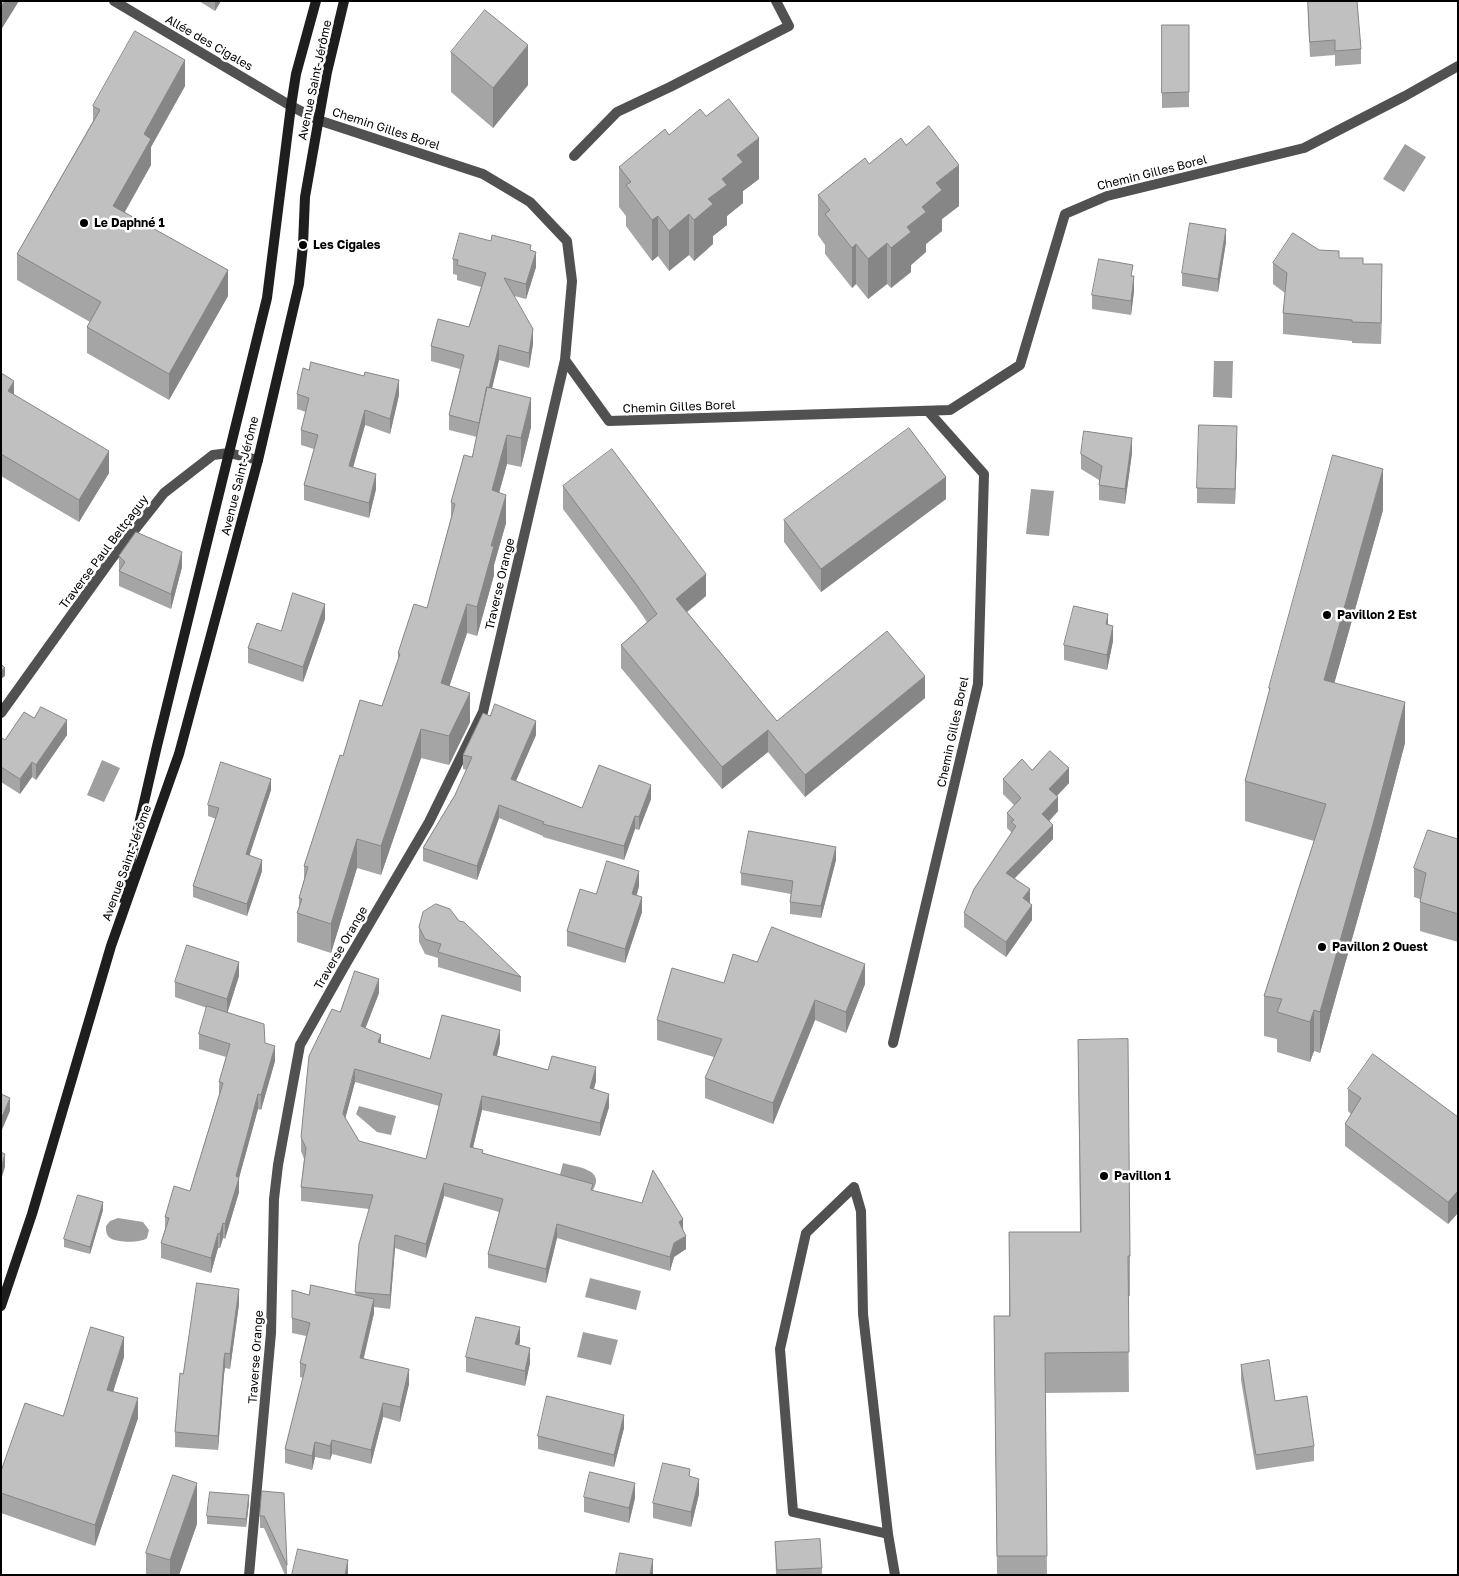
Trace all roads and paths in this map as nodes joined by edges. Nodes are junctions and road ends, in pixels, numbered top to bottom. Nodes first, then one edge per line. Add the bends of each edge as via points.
1 (114, 1) edge
2 (316, 1) edge
3 (344, 1) edge
4 (776, 1) edge
5 (1458, 66) edge
6 (291, 106) junction
7 (318, 120) junction
8 (574, 156) dead end
9 (565, 360) junction
10 (928, 411) junction
11 (229, 453) junction
12 (258, 460) junction
13 (1, 714) edge
14 (111, 946) junction
15 (893, 1043) dead end
16 (1, 1306) edge
17 (888, 1534) junction
18 (249, 1575) edge
19 (895, 1575) edge

1 - 6 street, Allée des Cigales
2 - 6 street, Avenue Saint-Jérôme via 296,74
3 - 7 street, Avenue Saint-Jérôme
4 - 8 street via 789,26 617,112
5 - 10 street, Chemin Gilles Borel via 1304,148 1107,196 1065,214 1020,365 950,410
6 - 7 street, Chemin Gilles Borel
6 - 11 street, Avenue Saint-Jérôme via 267,298
7 - 9 street, Chemin Gilles Borel via 483,174 530,202 567,241 572,281
7 - 12 street, Avenue Saint-Jérôme via 305,197 299,284
9 - 10 street, Chemin Gilles Borel via 609,421
9 - 18 street, Traverse Orange via 484,712 429,822 300,1045 274,1199 271,1333
10 - 15 street, Chemin Gilles Borel via 984,474 978,684
11 - 12 street
11 - 13 street, Traverse Paul Beltçaguy via 213,455 164,493 110,561
11 - 14 street, Avenue Saint-Jérôme
12 - 14 street, Avenue Saint-Jérôme via 179,754
14 - 16 street, Avenue Saint-Jérôme via 32,1214
17 - 17 street via 862,1314 861,1210 854,1187 806,1233 780,1349 793,1512
17 - 19 street

